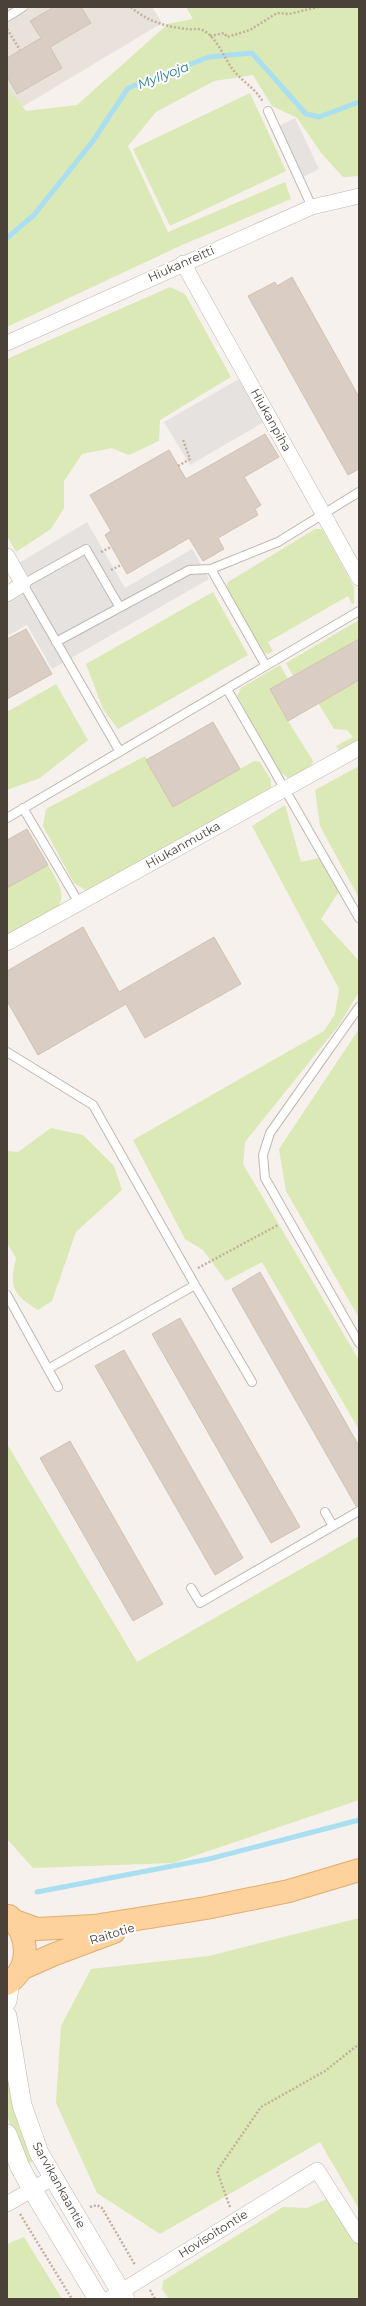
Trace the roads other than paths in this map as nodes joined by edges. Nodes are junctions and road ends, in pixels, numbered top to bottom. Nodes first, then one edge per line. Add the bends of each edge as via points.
1 (23, 7) edge
2 (7, 17) edge
3 (268, 111) road end
4 (359, 196) edge
5 (312, 207) junction
6 (183, 263) junction
7 (7, 343) edge
8 (359, 492) edge
9 (324, 515) junction
10 (7, 556) edge
11 (211, 569) junction
12 (359, 578) edge
13 (23, 584) junction
14 (7, 594) edge
15 (119, 606) junction
16 (359, 611) edge
17 (56, 642) junction
18 (266, 666) junction
19 (227, 689) junction
20 (359, 748) edge
21 (120, 752) junction
22 (285, 788) junction
23 (23, 808) junction
24 (7, 818) edge
25 (79, 902) junction
26 (359, 918) edge
27 (7, 943) edge
28 (359, 1007) edge
29 (7, 1052) edge
30 (195, 1285) junction
31 (7, 1294) edge
32 (359, 1343) edge
33 (48, 1369) junction
34 (252, 1382) dead end
35 (58, 1387) dead end
36 (359, 1511) edge
37 (325, 1512) dead end
38 (333, 1526) junction
39 (191, 1588) dead end
40 (359, 1870) edge
41 (206, 1908) junction
42 (11, 1917) edge
43 (11, 1984) edge
44 (7, 2016) edge
45 (7, 2134) edge
46 (52, 2178) junction
47 (32, 2189) junction
48 (10, 2211) edge
49 (359, 2236) edge
50 (118, 2297) edge
51 (98, 2299) edge

1 - 2 lane
3 - 5 lane
4 - 5 street, Hiukanreitti
5 - 6 street, Hiukanreitti
6 - 7 street, Hiukanreitti
6 - 9 street, Hiukanpiha
8 - 9 lane
9 - 11 lane via 278,542
9 - 12 street, Hiukanpiha
10 - 13 street
11 - 15 lane via 189,570
11 - 18 lane
13 - 14 street
13 - 15 lane via 86,549
13 - 17 lane
15 - 17 lane
16 - 18 lane
17 - 21 lane
18 - 19 lane
19 - 21 lane
19 - 22 lane
20 - 22 street, Hiukanmutka
21 - 23 lane
22 - 25 street, Hiukanmutka
22 - 26 lane
23 - 24 lane
23 - 25 lane
25 - 27 street, Hiukanmutka
28 - 32 lane via 270,1133 263,1155 265,1178
29 - 30 lane via 93,1105
30 - 33 lane
30 - 34 lane
31 - 33 lane
33 - 35 lane
36 - 38 lane
37 - 38 lane
38 - 39 lane via 200,1603
40 - 41 main road, Raitotie via 289,1891
41 - 42 main road, Raitotie via 87,1926 38,1929
41 - 43 main road, Raitotie via 104,1935
42 - 43 main road via 25,1940 26,1951
44 - 46 street, Sarvikankaantie via 22,2105 39,2153
45 - 47 street, Sarvikankaantie
46 - 47 street
46 - 50 street, Sarvikankaantie
47 - 48 street
47 - 51 street, Sarvikankaantie
49 - 50 street, Hovisoitontie via 317,2170

